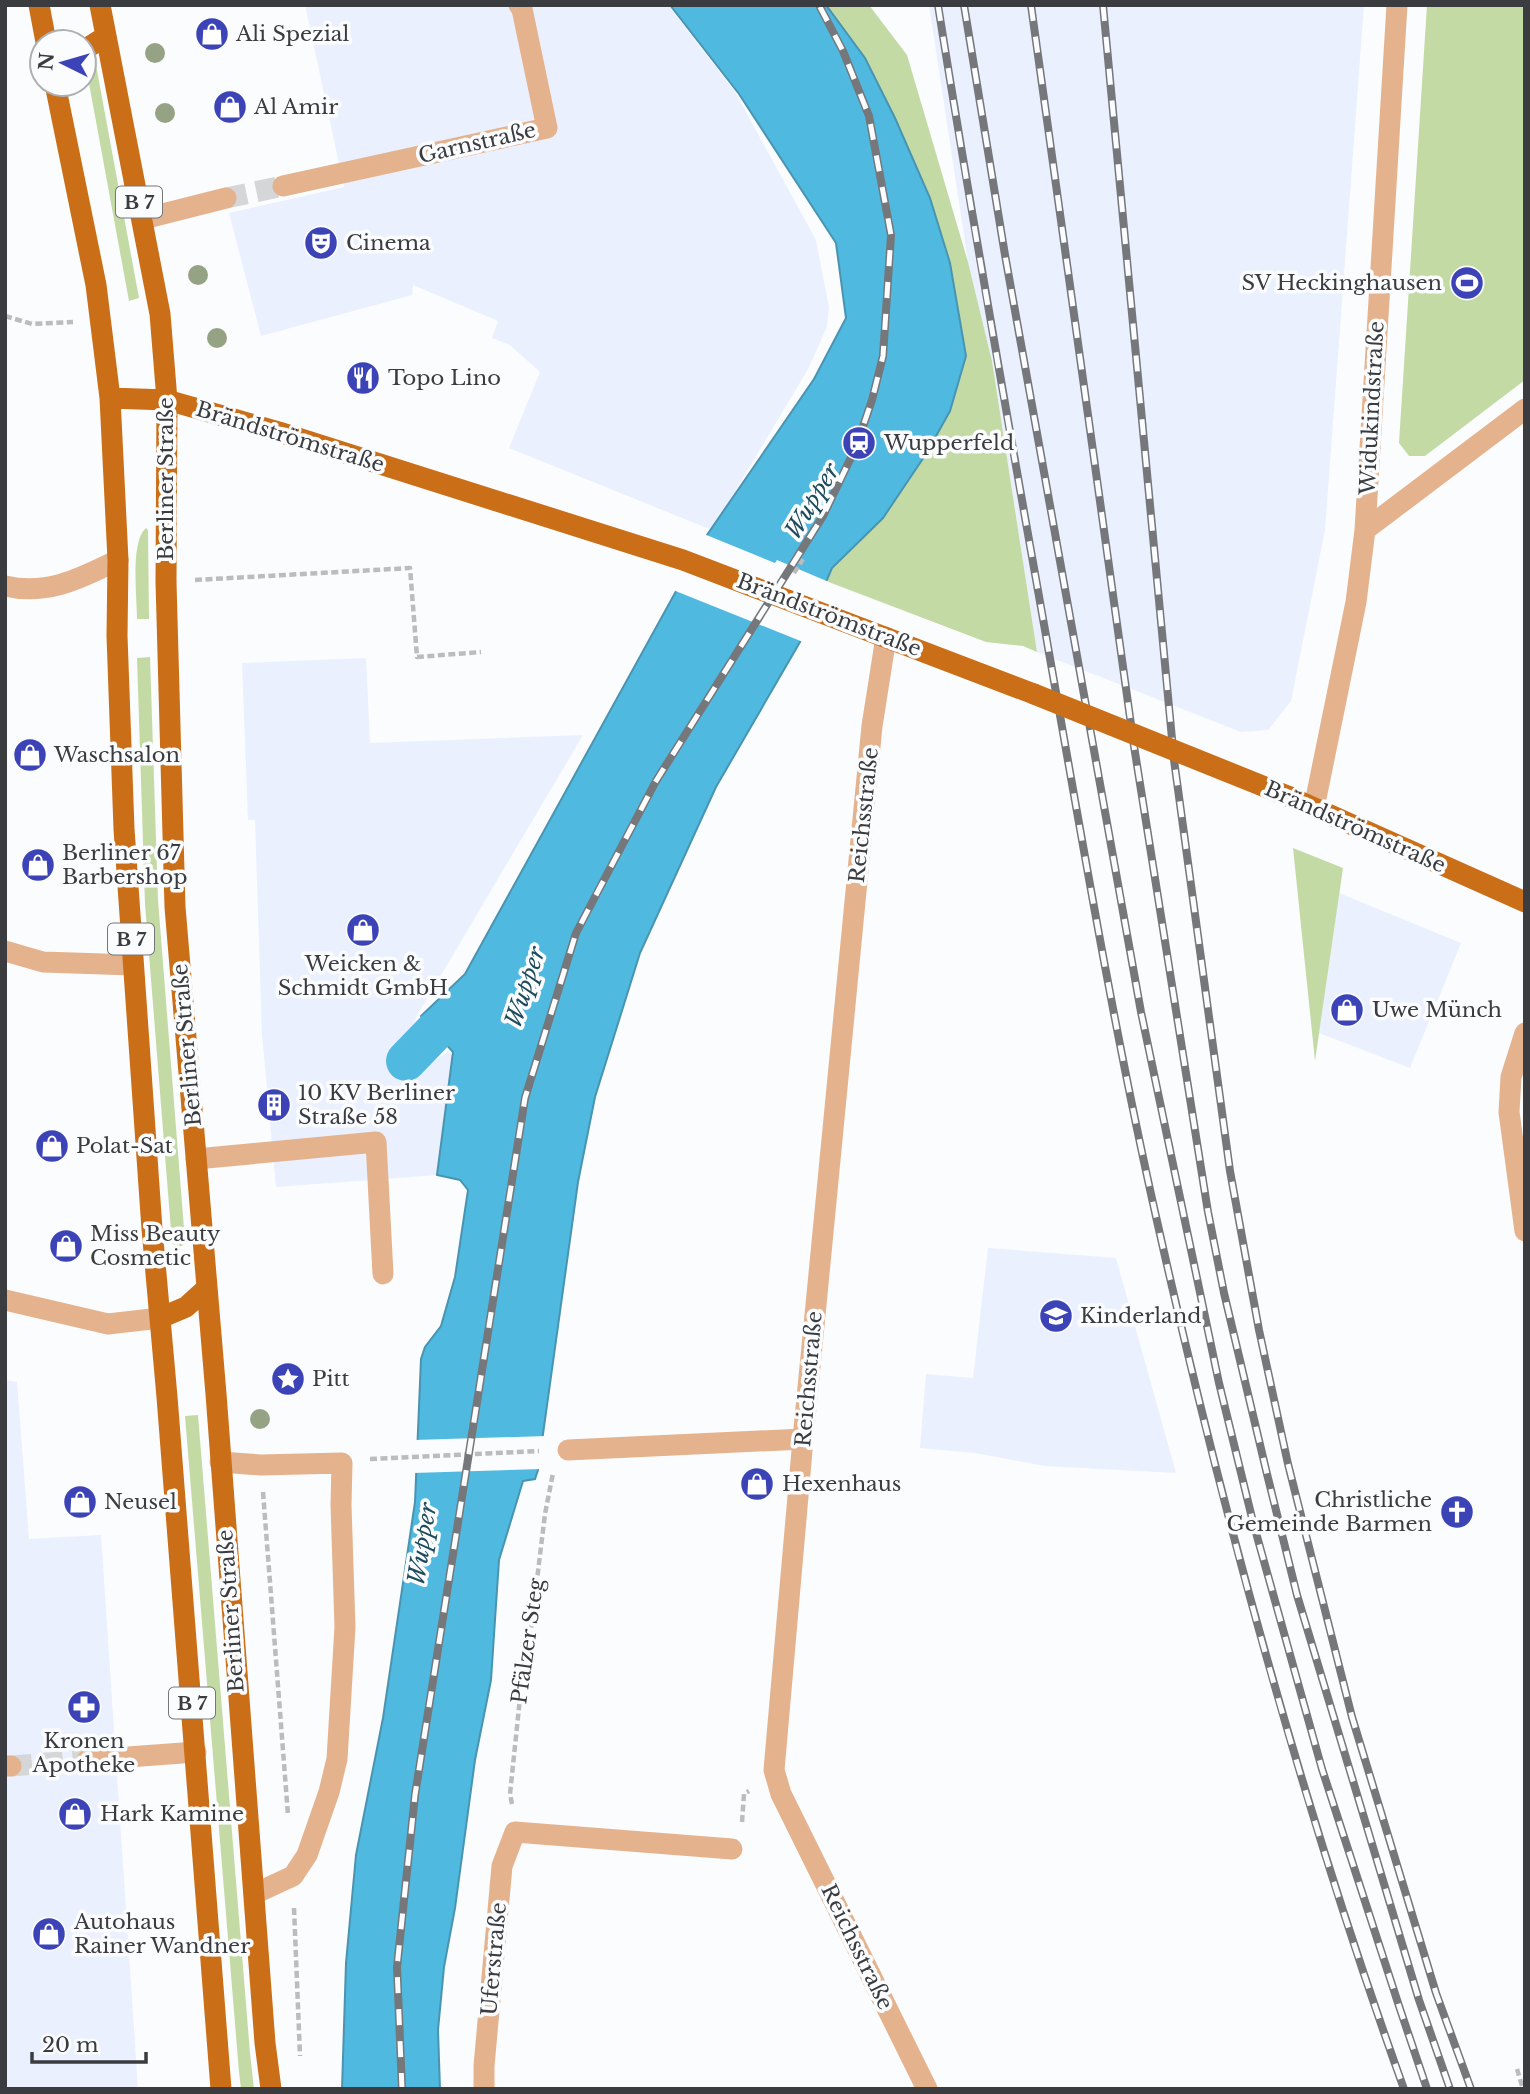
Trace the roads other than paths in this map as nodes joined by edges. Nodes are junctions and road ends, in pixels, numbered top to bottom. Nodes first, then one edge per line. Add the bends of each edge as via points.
1 (39, 5) edge
2 (100, 5) edge
3 (519, 5) edge
4 (1397, 5) edge
5 (44, 28) edge
6 (106, 36) junction
7 (98, 41) edge
8 (58, 98) edge
9 (283, 186) tunnel mouth
10 (226, 198) tunnel mouth
11 (143, 219) junction
12 (110, 398) junction
13 (167, 400) junction
14 (1525, 409) edge
15 (1365, 530) junction
16 (118, 560) junction
17 (5, 586) edge
18 (886, 637) junction
19 (1314, 807) junction
20 (1525, 902) edge
21 (5, 951) edge
22 (133, 965) junction
23 (1525, 1034) edge
24 (196, 1159) junction
25 (1525, 1231) edge
26 (383, 1274) dead end
27 (207, 1288) junction
28 (5, 1300) edge
29 (160, 1318) junction
30 (803, 1439) junction
31 (558, 1454) road end
32 (220, 1462) junction
33 (196, 1752) junction
34 (88, 1760) tunnel mouth
35 (732, 1849) dead end
36 (254, 1894) junction
37 (221, 2089) edge
38 (271, 2089) edge
39 (484, 2089) edge
40 (928, 2089) edge

1 - 5 main road
2 - 6 main road, Berliner Straße / B 7
3 - 9 street, Garnstraße via 547,128
4 - 15 street, Widukindstraße
6 - 7 main road
6 - 11 main road, Berliner Straße / B 7
8 - 12 main road, B 7 via 96,285
10 - 11 street
11 - 13 main road, Berliner Straße / B 7 via 160,314
12 - 13 main road, Brändströmstraße
12 - 16 main road, B 7
13 - 18 main road, Brändströmstraße via 684,560
13 - 24 main road, Berliner Straße / B 7 via 166,582 175,907
14 - 15 street
15 - 19 street, Widukindstraße via 1356,602
16 - 17 street via 50,588
16 - 22 main road, B 7 via 123,802
18 - 19 main road, Brändströmstraße, bridge
18 - 30 street, Reichsstraße via 872,726
19 - 20 main road, Brändströmstraße
21 - 22 street via 43,962
22 - 29 main road, B 7
23 - 25 street via 1511,1077 1509,1112
24 - 26 street via 376,1142
24 - 27 main road, Berliner Straße / B 7
27 - 29 main road via 186,1307
27 - 32 main road, Berliner Straße / B 7
28 - 29 street via 108,1324
29 - 33 main road, B 7
30 - 31 street
30 - 40 street, Reichsstraße via 774,1770 780,1794
32 - 36 main road, Berliner Straße / B 7
32 - 36 street via 342,1463 345,1627 337,1759 307,1855 293,1876
33 - 34 street
33 - 37 main road, B 7
35 - 39 street, Uferstraße via 515,1832 502,1866
36 - 38 main road, Berliner Straße / B 7

